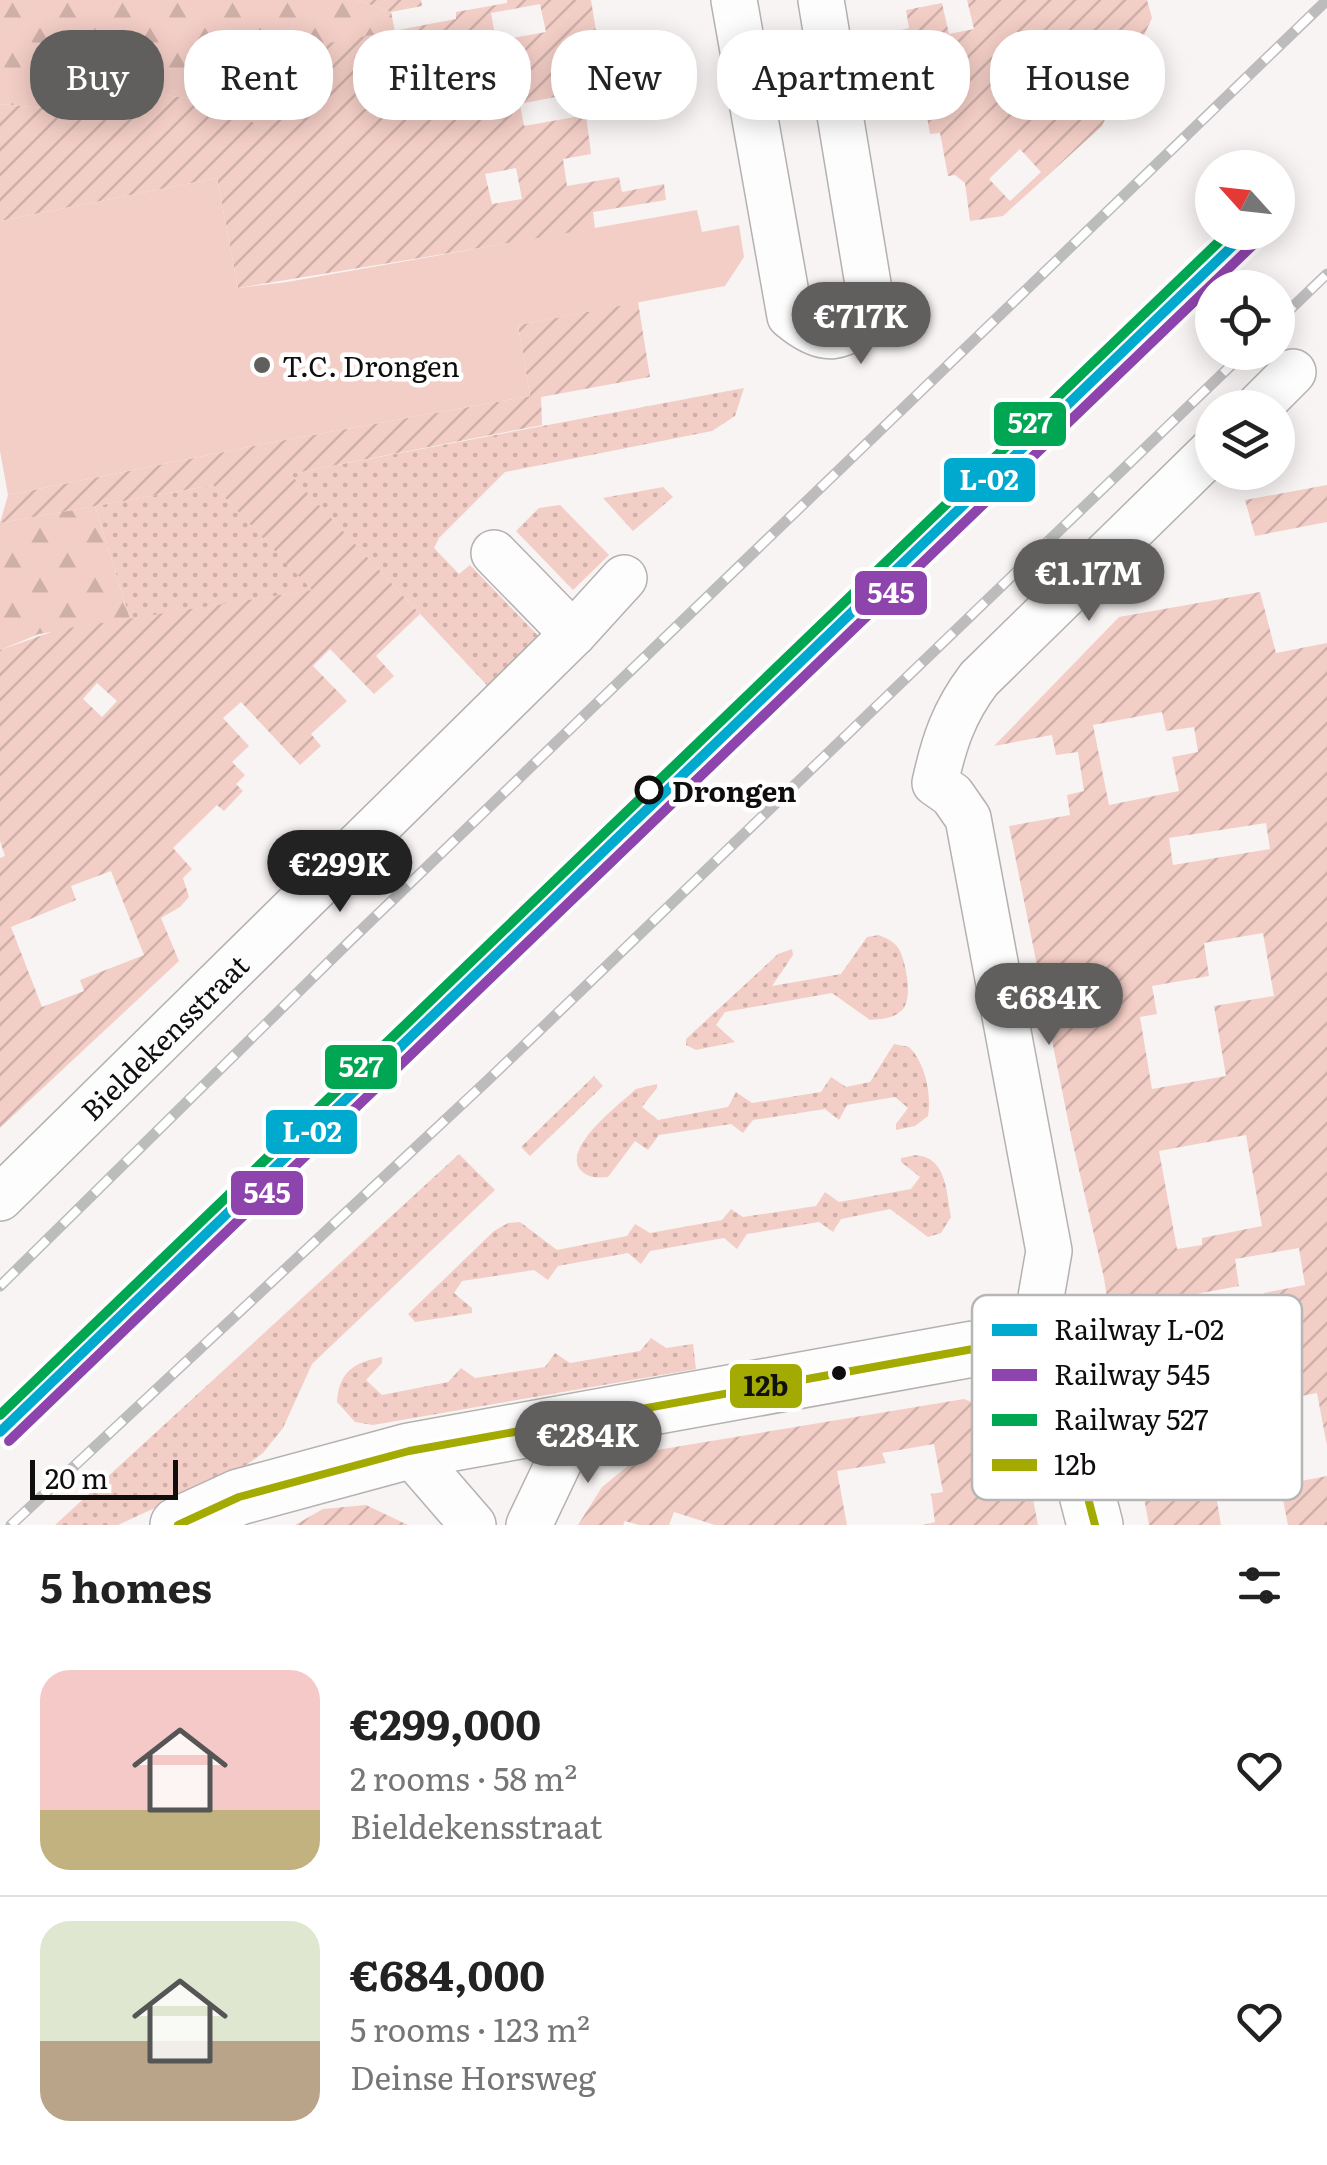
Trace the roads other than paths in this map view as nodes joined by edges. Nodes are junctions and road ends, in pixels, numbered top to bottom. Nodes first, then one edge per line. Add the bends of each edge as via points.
1 (734, 0) edge
2 (821, 0) edge
3 (1294, 372) dead end
4 (1276, 390) edge
5 (1195, 467) edge
6 (494, 552) dead end
7 (624, 578) dead end
8 (573, 634) junction
9 (0, 1198) edge
10 (1041, 1295) edge
11 (972, 1348) edge
12 (580, 1418) junction
13 (410, 1451) junction
14 (1088, 1500) edge
15 (178, 1525) edge
16 (473, 1525) edge
17 (530, 1525) edge
18 (1094, 1525) edge

1 - 2 street via 790,316 811,334 832,336 854,330 872,308
3 - 4 street
5 - 10 street via 979,679 944,738 935,782 968,818 1049,1251
6 - 8 street
7 - 8 street, Bieldekensstraat
8 - 9 street, Bieldekensstraat
11 - 12 street
12 - 13 street
12 - 17 street
13 - 15 street via 239,1497
13 - 16 street
14 - 18 street

